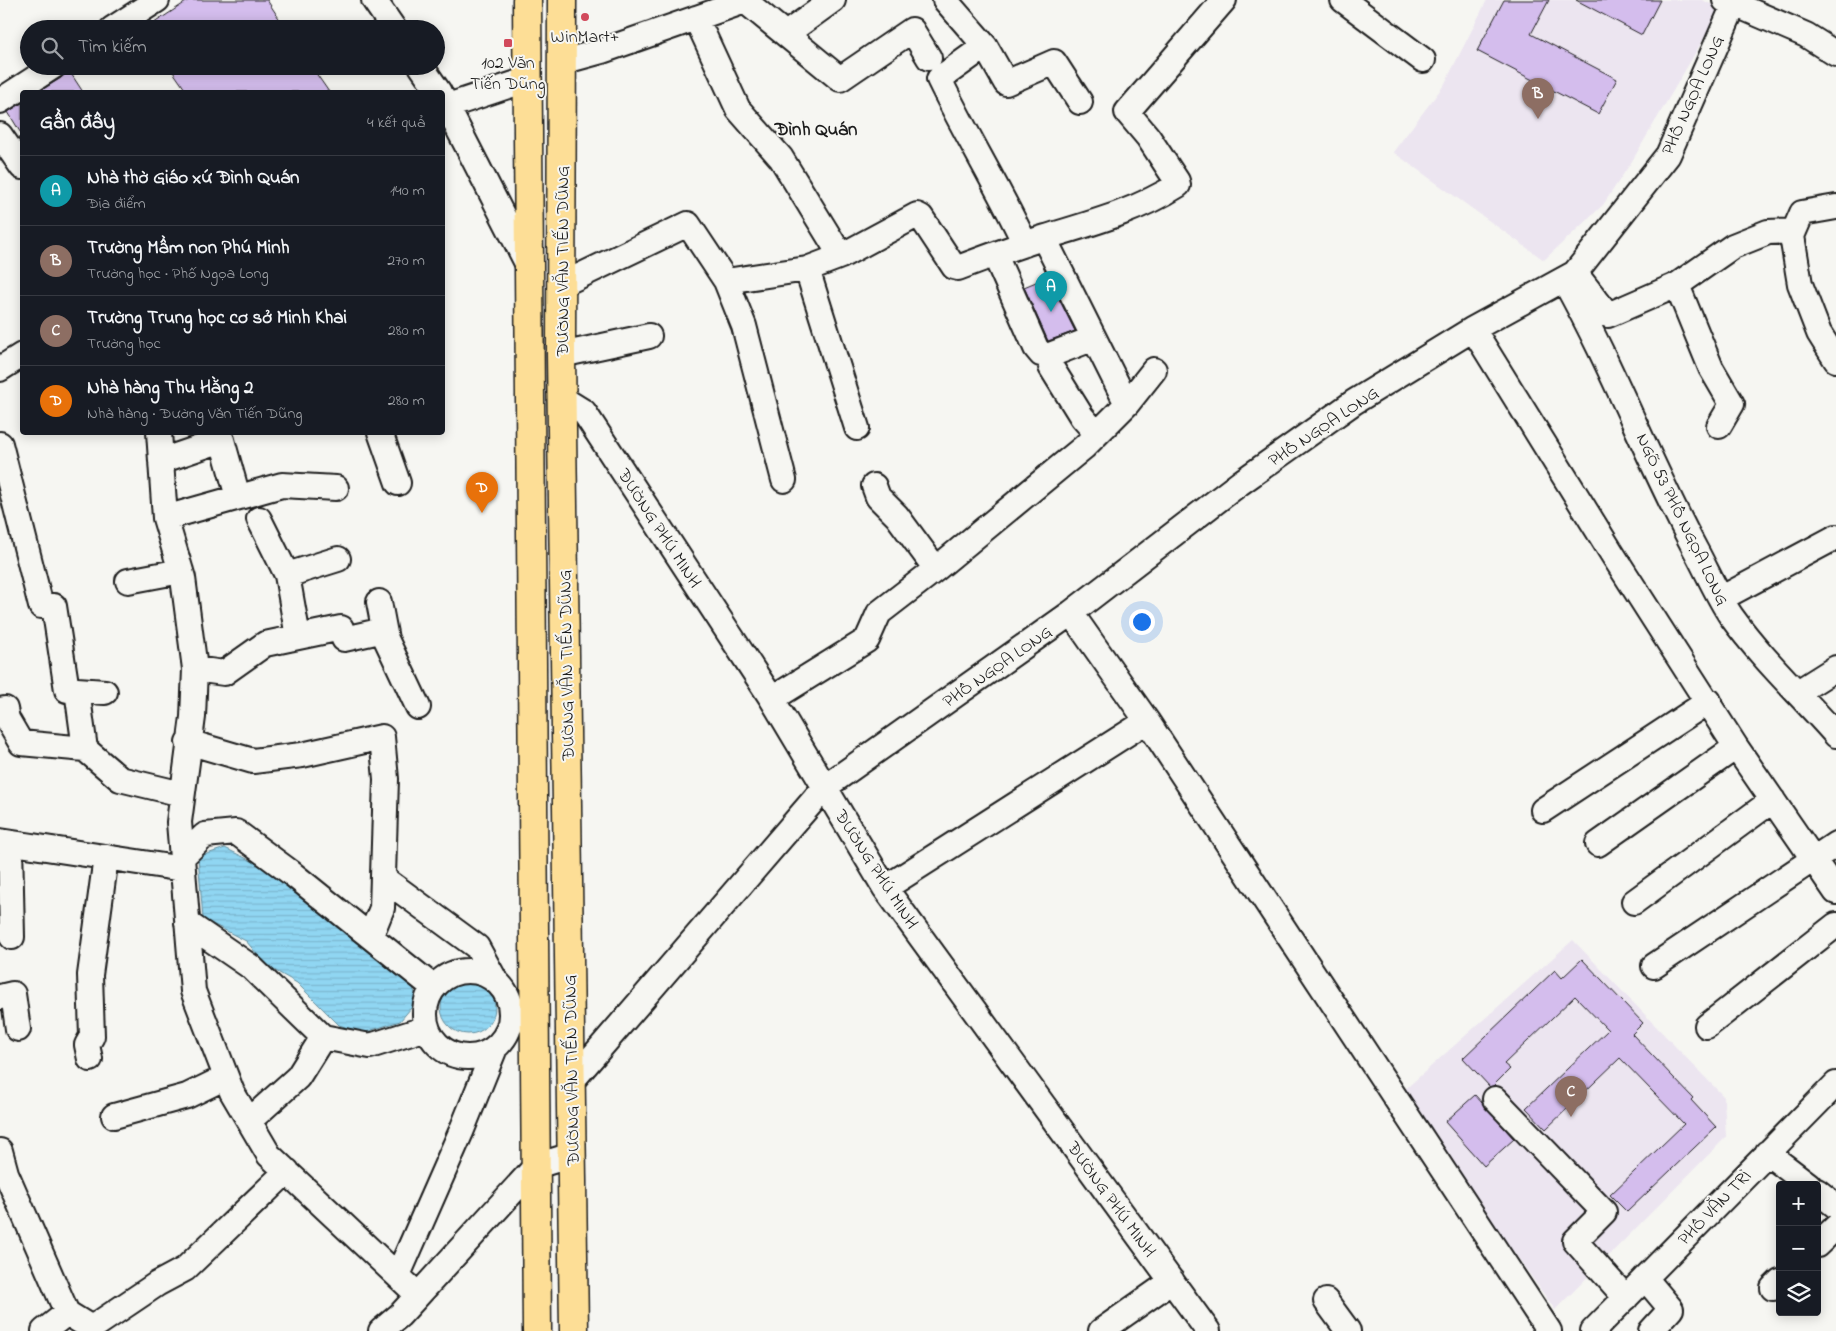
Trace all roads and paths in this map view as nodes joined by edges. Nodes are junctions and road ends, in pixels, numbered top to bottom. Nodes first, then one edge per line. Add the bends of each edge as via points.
1 (157, 0) edge
2 (374, 0) edge
3 (527, 0) edge
4 (562, 0) edge
5 (833, 0) edge
6 (1224, 0) edge
7 (1343, 0) edge
8 (747, 1) edge
9 (1731, 1) edge
10 (950, 2) edge
11 (696, 18) junction
12 (126, 20) edge
13 (388, 20) edge
14 (786, 34) junction
15 (984, 46) junction
16 (1836, 54) edge
17 (929, 58) dead end
18 (1423, 60) dead end
19 (562, 62) junction
20 (40, 75) edge
21 (427, 75) edge
22 (529, 79) junction
23 (436, 90) edge
24 (445, 100) edge
25 (0, 101) edge
26 (1080, 102) dead end
27 (445, 105) edge
28 (0, 135) edge
29 (20, 164) edge
30 (1836, 207) edge
31 (1794, 231) junction
32 (1034, 241) junction
33 (995, 254) junction
34 (841, 256) junction
35 (529, 267) junction
36 (807, 270) junction
37 (1570, 277) junction
38 (726, 281) junction
39 (1676, 285) junction
40 (562, 286) junction
41 (1473, 329) junction
42 (649, 336) dead end
43 (1092, 339) junction
44 (561, 355) junction
45 (1836, 360) edge
46 (1051, 367) dead end
47 (1154, 370) dead end
48 (562, 399) junction
49 (1127, 404) junction
50 (1719, 426) dead end
51 (856, 428) dead end
52 (1097, 434) junction
53 (159, 435) edge
54 (381, 435) edge
55 (0, 444) edge
56 (161, 462) junction
57 (784, 480) dead end
58 (398, 483) dead end
59 (874, 486) dead end
60 (336, 488) dead end
61 (238, 497) junction
62 (165, 518) junction
63 (259, 519) dead end
64 (1836, 537) edge
65 (338, 559) dead end
66 (936, 569) junction
67 (181, 571) junction
68 (287, 575) junction
69 (128, 581) dead end
70 (1722, 598) junction
71 (379, 602) dead end
72 (1072, 613) junction
73 (384, 630) junction
74 (298, 637) junction
75 (1836, 668) edge
76 (195, 670) junction
77 (77, 690) junction
78 (105, 692) dead end
79 (1798, 692) junction
80 (772, 699) junction
81 (1709, 701) junction
82 (418, 707) dead end
83 (0, 710) edge
84 (1147, 721) junction
85 (1836, 735) edge
86 (188, 742) junction
87 (1736, 747) junction
88 (85, 749) junction
89 (826, 787) junction
90 (182, 794) junction
91 (1773, 800) junction
92 (1543, 810) dead end
93 (5, 842) edge
94 (1598, 844) dead end
95 (1836, 844) edge
96 (106, 857) junction
97 (1815, 860) junction
98 (183, 863) junction
99 (383, 878) junction
100 (885, 888) junction
101 (1836, 892) edge
102 (1634, 902) dead end
103 (187, 923) junction
104 (1836, 925) edge
105 (370, 935) junction
106 (12, 937) dead end
107 (1654, 966) dead end
108 (494, 978) junction
109 (433, 987) junction
110 (0, 997) edge
111 (511, 1023) junction
112 (1707, 1026) dead end
113 (426, 1028) junction
114 (18, 1029) dead end
115 (323, 1038) junction
116 (536, 1041) junction
117 (495, 1048) junction
118 (90, 1059) dead end
119 (226, 1077) junction
120 (571, 1082) junction
121 (1836, 1084) edge
122 (1495, 1099) dead end
123 (114, 1116) dead end
124 (249, 1122) junction
125 (1767, 1153) junction
126 (572, 1155) junction
127 (2, 1166) edge
128 (536, 1166) junction
129 (287, 1171) junction
130 (1804, 1181) edge
131 (1821, 1194) edge
132 (1836, 1206) edge
133 (1836, 1227) edge
134 (1821, 1241) edge
135 (398, 1275) junction
136 (1645, 1278) junction
137 (1172, 1281) junction
138 (418, 1295) junction
139 (1626, 1298) junction
140 (1326, 1301) dead end
141 (67, 1313) junction
142 (1127, 1323) edge
143 (44, 1331) edge
144 (381, 1331) edge
145 (536, 1331) edge
146 (574, 1331) edge
147 (1101, 1331) edge
148 (1208, 1331) edge
149 (1348, 1331) edge
150 (1549, 1331) edge
151 (1593, 1331) edge
152 (1651, 1331) edge

1 - 12 street
2 - 13 street
3 - 22 main road, ĐƯỜNG VĂN TIẾN DŨNG
4 - 19 main road, ĐƯỜNG VĂN TIẾN DŨNG
5 - 14 street
6 - 32 street via 1126,112 1148,137 1178,185 1126,212
7 - 18 street
8 - 11 street
8 - 14 street
9 - 16 street via 1806,35
9 - 37 street, PHỐ NGỌA LONG via 1668,155
10 - 15 street
11 - 19 street
11 - 34 street via 738,109 781,158
14 - 17 street via 840,78 912,30
15 - 26 street via 1006,83 1054,62
15 - 32 street via 939,79 968,140
19 - 40 main road, ĐƯỜNG VĂN TIẾN DŨNG
20 - 25 street
21 - 23 street
22 - 24 street
22 - 35 main road, ĐƯỜNG VĂN TIẾN DŨNG
27 - 35 street
28 - 29 street
30 - 31 street via 1802,214
31 - 39 street via 1768,232 1733,246
31 - 45 street via 1792,236 1800,284 1819,333
32 - 33 street
32 - 43 street
33 - 34 street via 954,267 917,215
33 - 43 street via 1038,352 1050,355
34 - 36 street
35 - 116 main road, ĐƯỜNG VĂN TIẾN DŨNG
36 - 38 street
36 - 51 street
37 - 39 street via 1608,315
37 - 41 street, PHỐ NGỌA LONG
37 - 70 street, NGÕ 53 PHỐ NGỌA LONG via 1678,518
38 - 40 street via 688,224
38 - 57 street via 754,355
39 - 50 street via 1710,368 1732,404
40 - 44 main road, ĐƯỜNG VĂN TIẾN DŨNG
41 - 72 street, PHỐ NGỌA LONG via 1354,402 1289,448
41 - 81 street via 1613,555
42 - 44 street
43 - 49 street
44 - 48 main road, ĐƯỜNG VĂN TIẾN DŨNG
46 - 52 street via 1082,417
47 - 49 street
48 - 80 street, ĐƯỜNG PHÚ MINH via 584,412
48 - 120 main road, ĐƯỜNG VĂN TIẾN DŨNG
49 - 52 street
52 - 66 street
53 - 56 street
54 - 58 street
55 - 77 street via 41,606 54,606 67,690
56 - 61 street via 222,440
56 - 62 street
59 - 66 street via 878,497 897,516
60 - 61 street via 282,485
61 - 62 street
62 - 67 street
63 - 68 street
64 - 70 street
65 - 68 street
66 - 80 street via 879,613 867,640
67 - 69 street
67 - 76 street
68 - 74 street
70 - 79 street, NGÕ 53 PHỐ NGỌA LONG via 1730,614 1774,670
71 - 73 street
72 - 84 street
72 - 89 street, PHỐ NGỌA LONG
73 - 74 street via 344,639 341,628
73 - 82 street
74 - 76 street via 264,644 224,673
75 - 79 street
76 - 86 street via 193,717
77 - 78 street
77 - 88 street
79 - 85 street, NGÕ 53 PHỐ NGỌA LONG
80 - 89 street, ĐƯỜNG PHÚ MINH
81 - 87 street
81 - 92 street
83 - 88 street via 5,709 21,743
84 - 100 street
84 - 150 street
86 - 90 street
86 - 99 street via 253,762 382,737 386,779
87 - 91 street
87 - 94 street
88 - 90 street via 120,779
89 - 100 street, ĐƯỜNG PHÚ MINH
89 - 120 street, PHỐ NGỌA LONG
90 - 98 street via 179,822
91 - 97 street
91 - 102 street
93 - 96 street
93 - 106 street
95 - 97 street
96 - 98 street
96 - 118 street via 90,975 92,1036 87,1045
97 - 101 street
97 - 107 street
98 - 103 street
98 - 105 street via 205,835 236,832
99 - 105 street via 382,908
99 - 108 street via 478,947
100 - 137 street, ĐƯỜNG PHÚ MINH
103 - 115 street via 251,967
103 - 119 street via 193,990
104 - 112 street
105 - 109 street
108 - 109 street via 478,971 462,971 446,976
108 - 111 street via 505,990 511,1006
109 - 113 street via 426,1000
110 - 114 street via 13,994
111 - 116 street
111 - 117 street
113 - 115 street via 370,1046
113 - 117 street via 438,1046 456,1056 476,1057
115 - 124 street via 298,1077
116 - 128 main road, ĐƯỜNG VĂN TIẾN DŨNG
117 - 135 street
119 - 123 street via 188,1096
119 - 124 street
120 - 126 main road, ĐƯỜNG VĂN TIẾN DŨNG
121 - 125 street, PHỐ VĂN TRÌ
122 - 139 street via 1604,1212 1575,1241
124 - 129 street via 269,1155
125 - 130 street
125 - 136 street, PHỐ VĂN TRÌ
126 - 128 street
126 - 146 main road, ĐƯỜNG VĂN TIẾN DŨNG
127 - 141 street
128 - 138 street
128 - 145 main road, ĐƯỜNG VĂN TIẾN DŨNG
129 - 135 street
129 - 141 street via 185,1269 156,1284 96,1325 88,1326
131 - 132 street
133 - 134 street
135 - 138 street
136 - 139 street, PHỐ VĂN TRÌ
136 - 152 street via 1671,1308
137 - 142 street
137 - 148 street, ĐƯỜNG PHÚ MINH
138 - 144 street
139 - 151 street, PHỐ VĂN TRÌ
140 - 149 street
141 - 143 street
142 - 147 street

